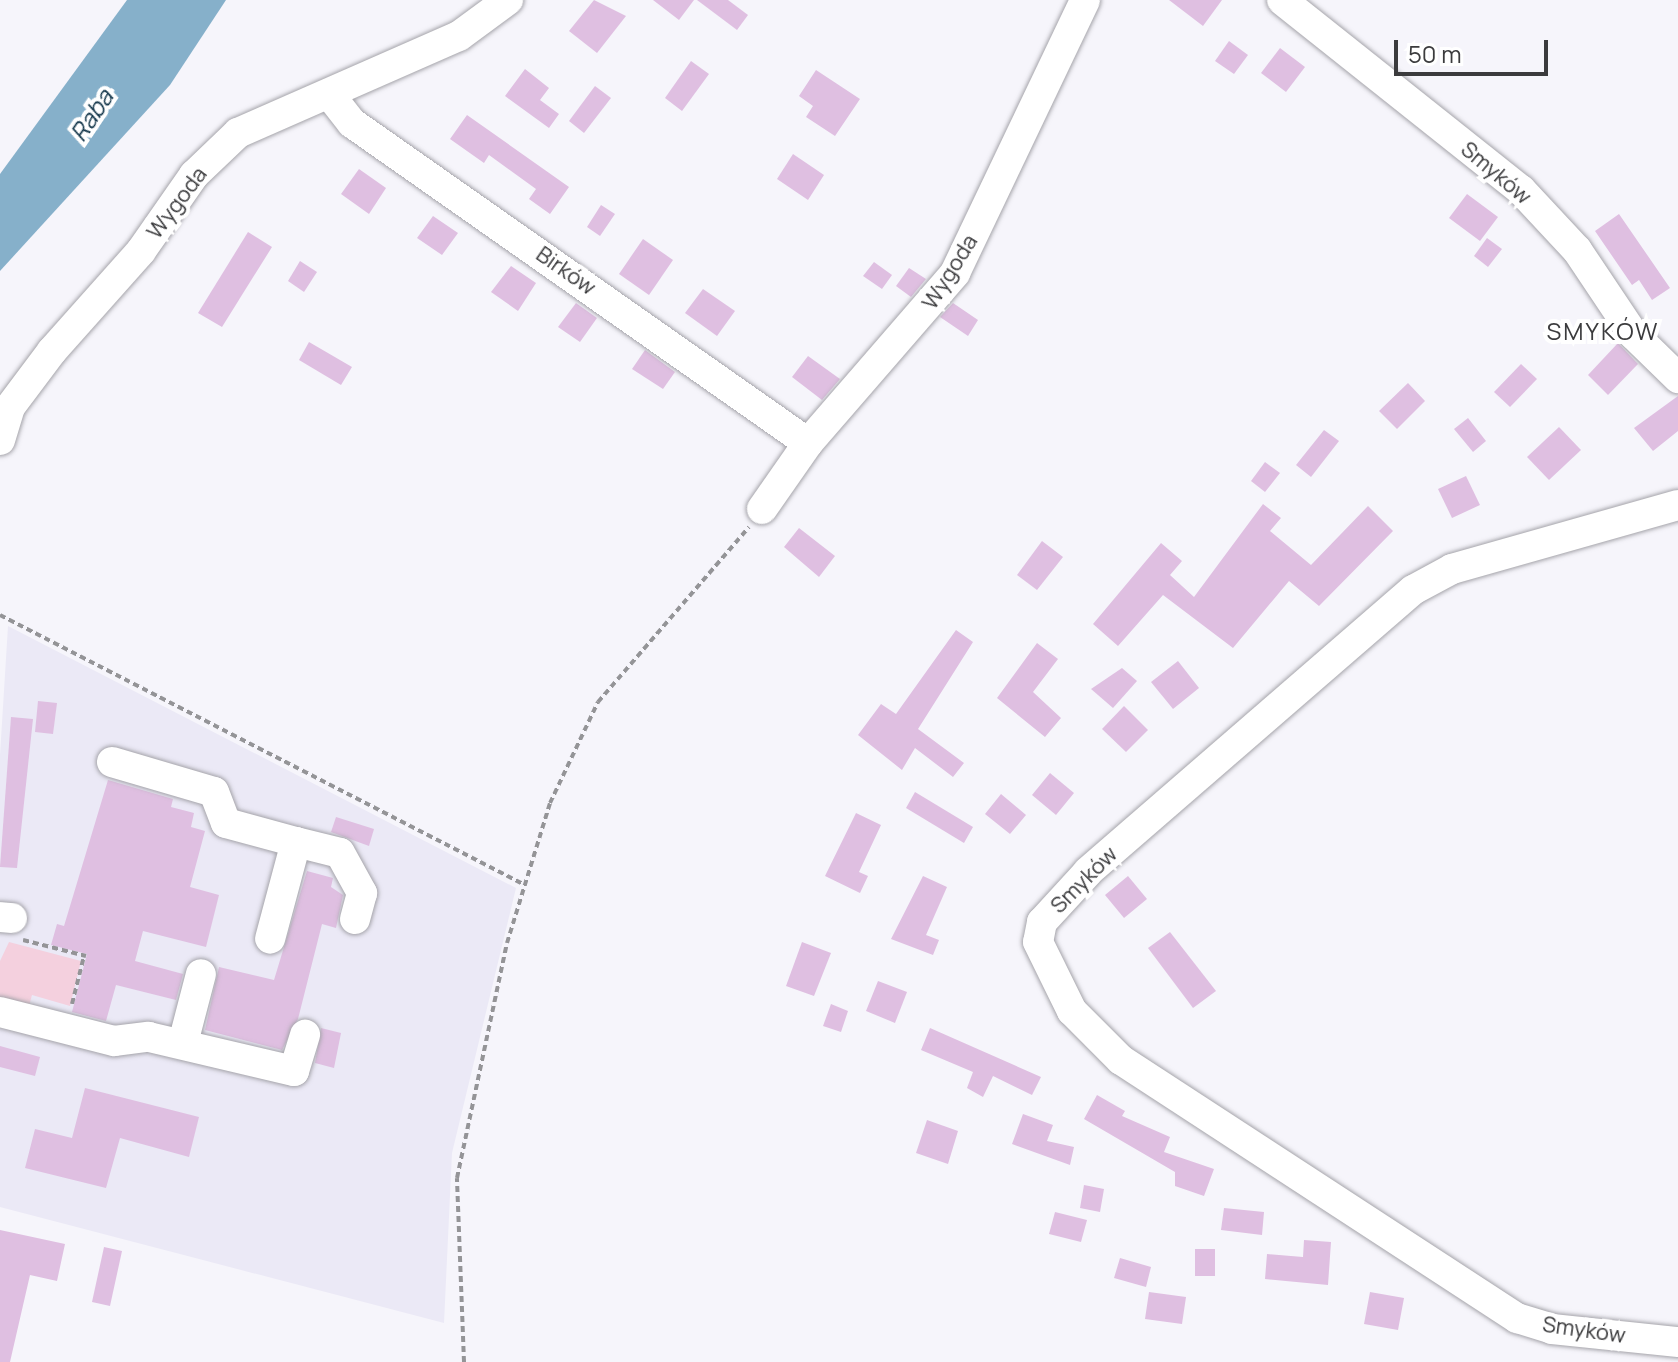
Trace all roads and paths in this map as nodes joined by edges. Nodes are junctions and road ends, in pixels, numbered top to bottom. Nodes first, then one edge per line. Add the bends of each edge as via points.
1 (508, 0) edge
2 (1085, 0) edge
3 (1282, 0) edge
4 (330, 95) junction
5 (1678, 378) edge
6 (0, 440) edge
7 (808, 443) junction
8 (1678, 505) edge
9 (762, 509) joint
10 (0, 615) edge
11 (112, 762) dead end
12 (296, 842) junction
13 (525, 885) junction
14 (355, 919) dead end
15 (7, 924) edge
16 (270, 939) dead end
17 (201, 974) dead end
18 (0, 1012) edge
19 (65, 1029) junction
20 (305, 1035) dead end
21 (183, 1043) junction
22 (1678, 1342) edge
23 (464, 1362) edge

1 - 4 street, Wygoda via 459,36
2 - 7 street, Wygoda via 955,273
3 - 5 street, Smyków via 1521,190 1577,250 1634,335
4 - 6 street, Wygoda via 238,133 194,175 141,251 10,407
4 - 7 street, Birków via 352,123
7 - 9 street, Wygoda
8 - 22 street, Smyków via 1452,569 1413,590 1088,872 1042,922 1038,942 1072,1011 1121,1060 1517,1318 1552,1329
9 - 13 path via 598,702 550,803
10 - 13 path
11 - 12 street via 214,792 226,823
12 - 14 street via 340,853 362,893
12 - 16 street
13 - 23 path via 457,1178 453,1223
15 - 19 path via 85,956
17 - 21 street
18 - 19 street
19 - 21 street via 114,1041
20 - 21 street via 294,1071

